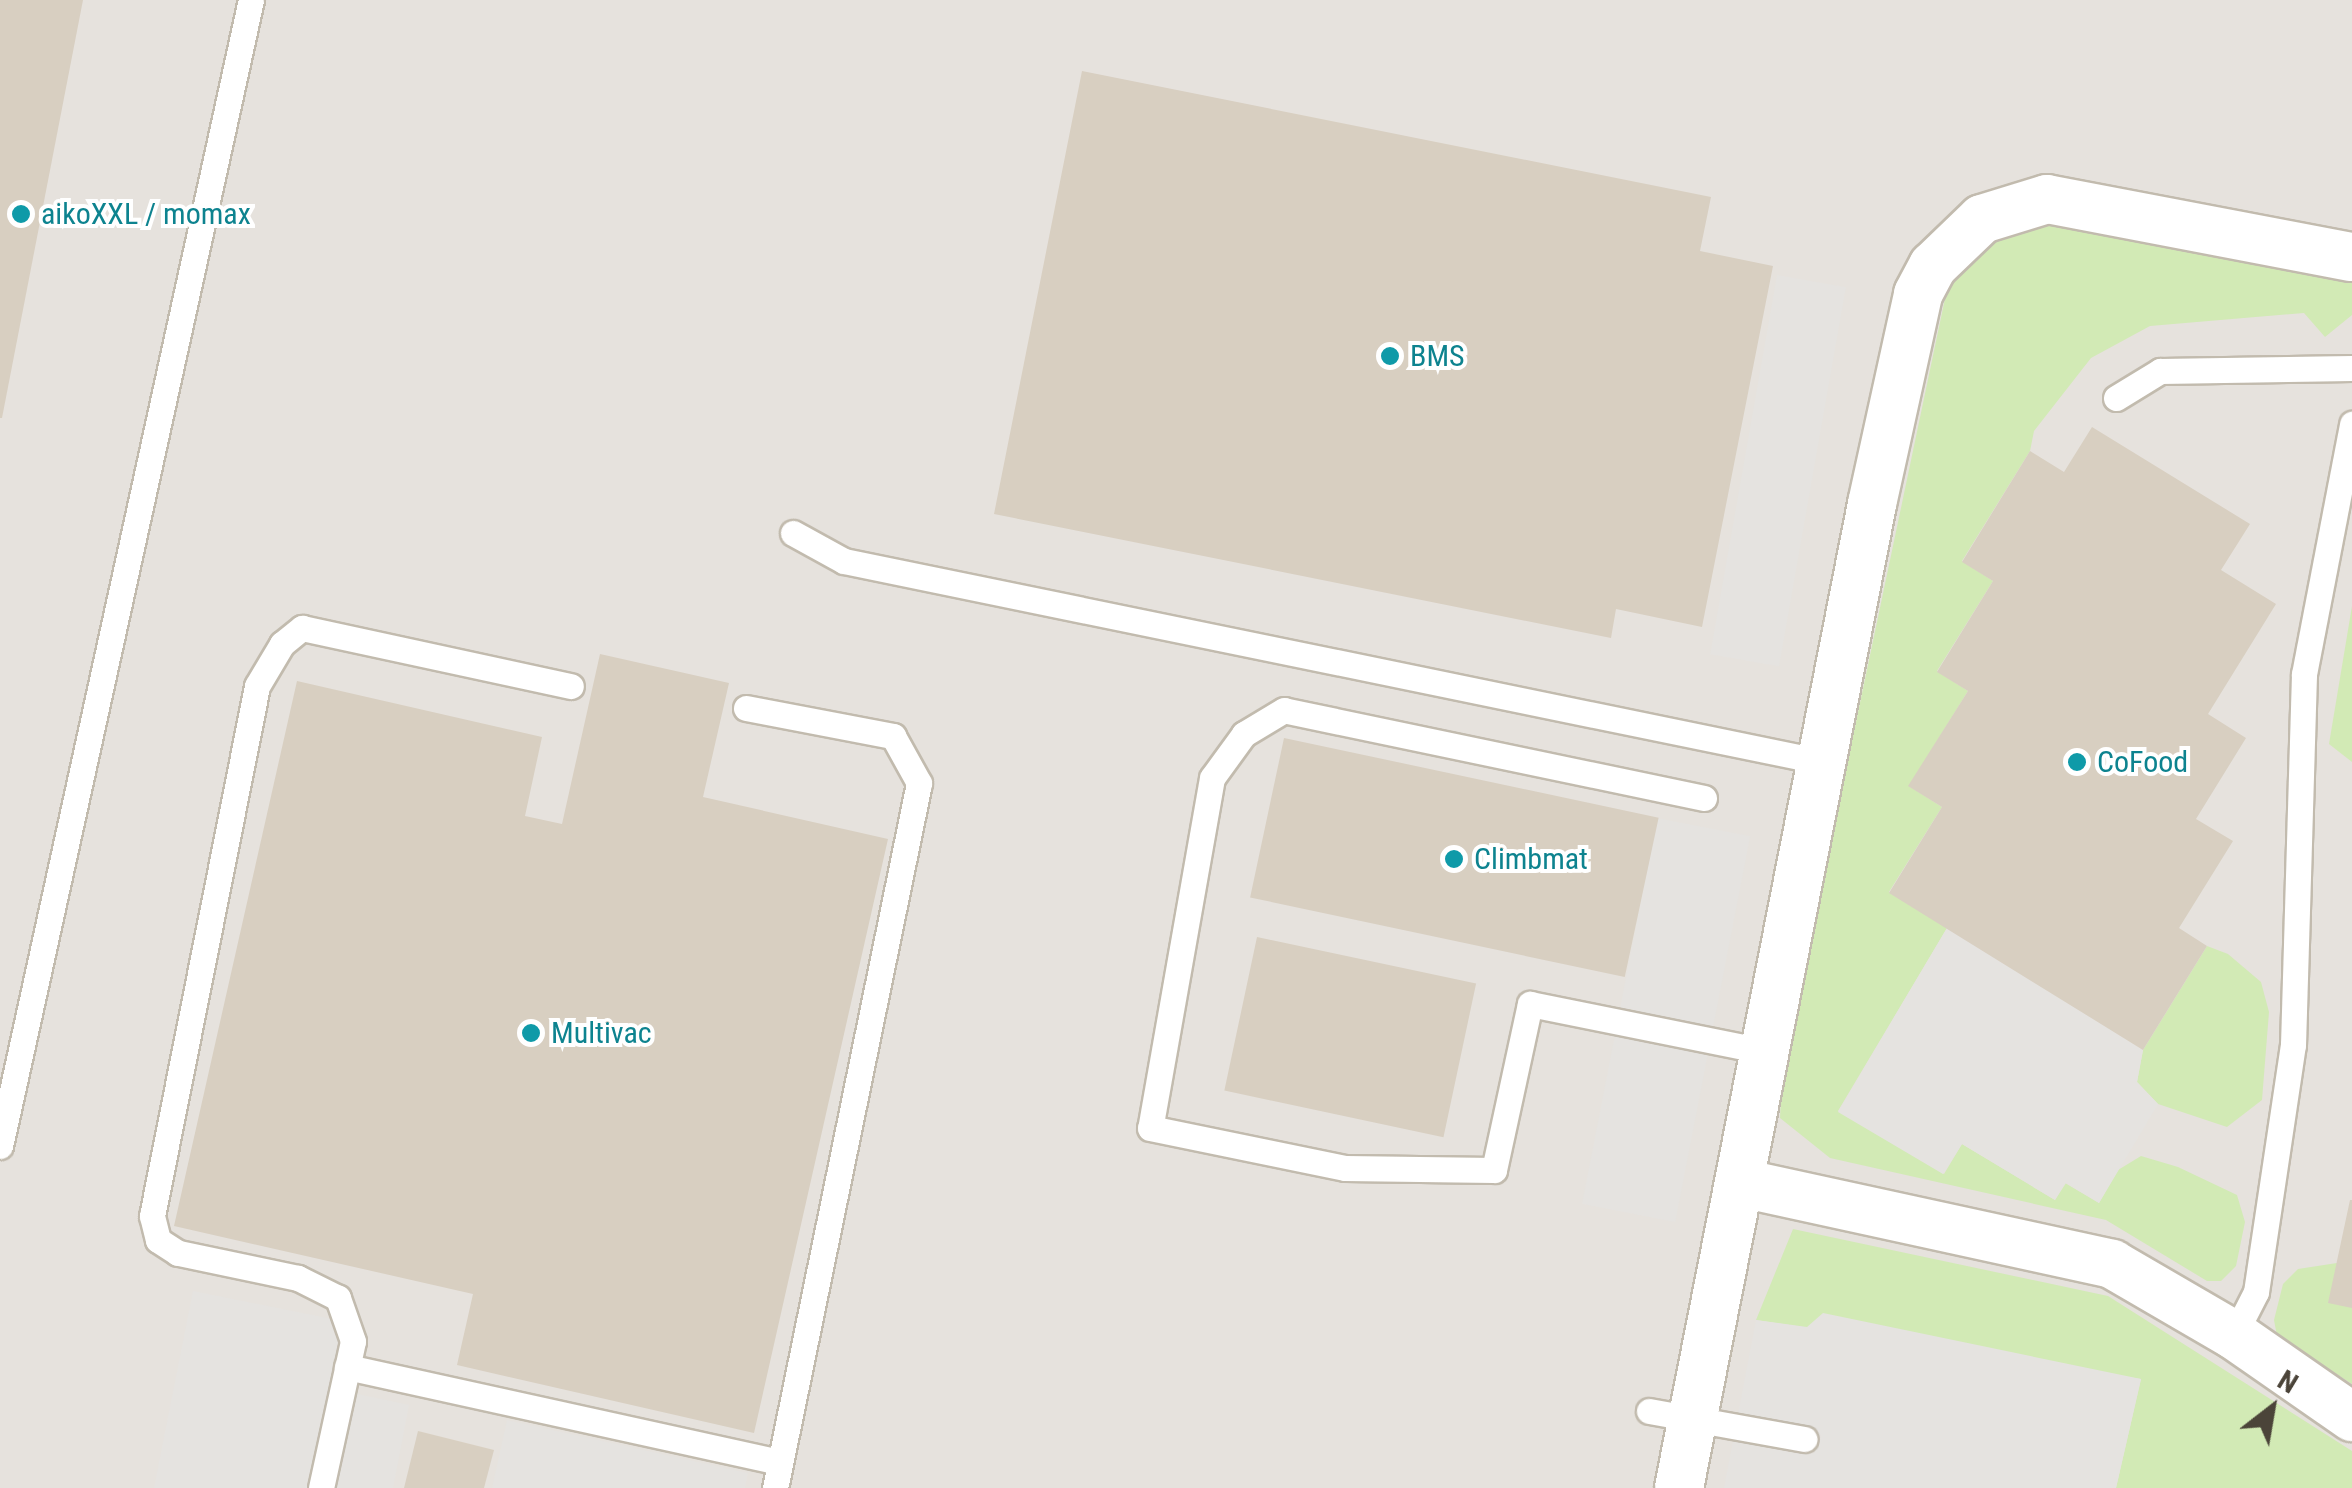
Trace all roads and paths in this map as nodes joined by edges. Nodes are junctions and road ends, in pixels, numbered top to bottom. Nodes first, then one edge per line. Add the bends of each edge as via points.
1 (252, 0) edge
2 (2352, 257) edge
3 (2352, 368) edge
4 (2116, 398) dead end
5 (2352, 424) edge
6 (793, 533) dead end
7 (571, 686) dead end
8 (746, 708) dead end
9 (1823, 762) junction
10 (1704, 798) dead end
11 (1767, 1052) junction
12 (0, 1146) edge
13 (1741, 1183) junction
14 (2234, 1335) junction
15 (348, 1367) junction
16 (1671, 1415) junction
17 (2352, 1418) edge
18 (1804, 1439) dead end
19 (780, 1462) junction
20 (320, 1488) edge
21 (775, 1488) edge
22 (1679, 1488) edge

1 - 12 lane
2 - 9 street via 2047,199 1982,219 1954,241 1918,294
3 - 4 lane via 2160,371
5 - 14 lane via 2304,674 2293,1045 2256,1292
6 - 9 lane via 844,561
7 - 15 lane via 302,628 282,644 257,686 152,1216 158,1240 178,1252 298,1278 338,1298 354,1341
8 - 19 lane via 893,736 919,783
9 - 11 street
10 - 11 lane via 1284,710 1244,734 1212,778 1150,1128 1345,1168 1494,1170 1530,1004
11 - 13 street
13 - 14 street via 2112,1264
13 - 16 street
14 - 17 street
15 - 19 lane
15 - 20 lane
16 - 18 lane
16 - 22 street
19 - 21 lane

